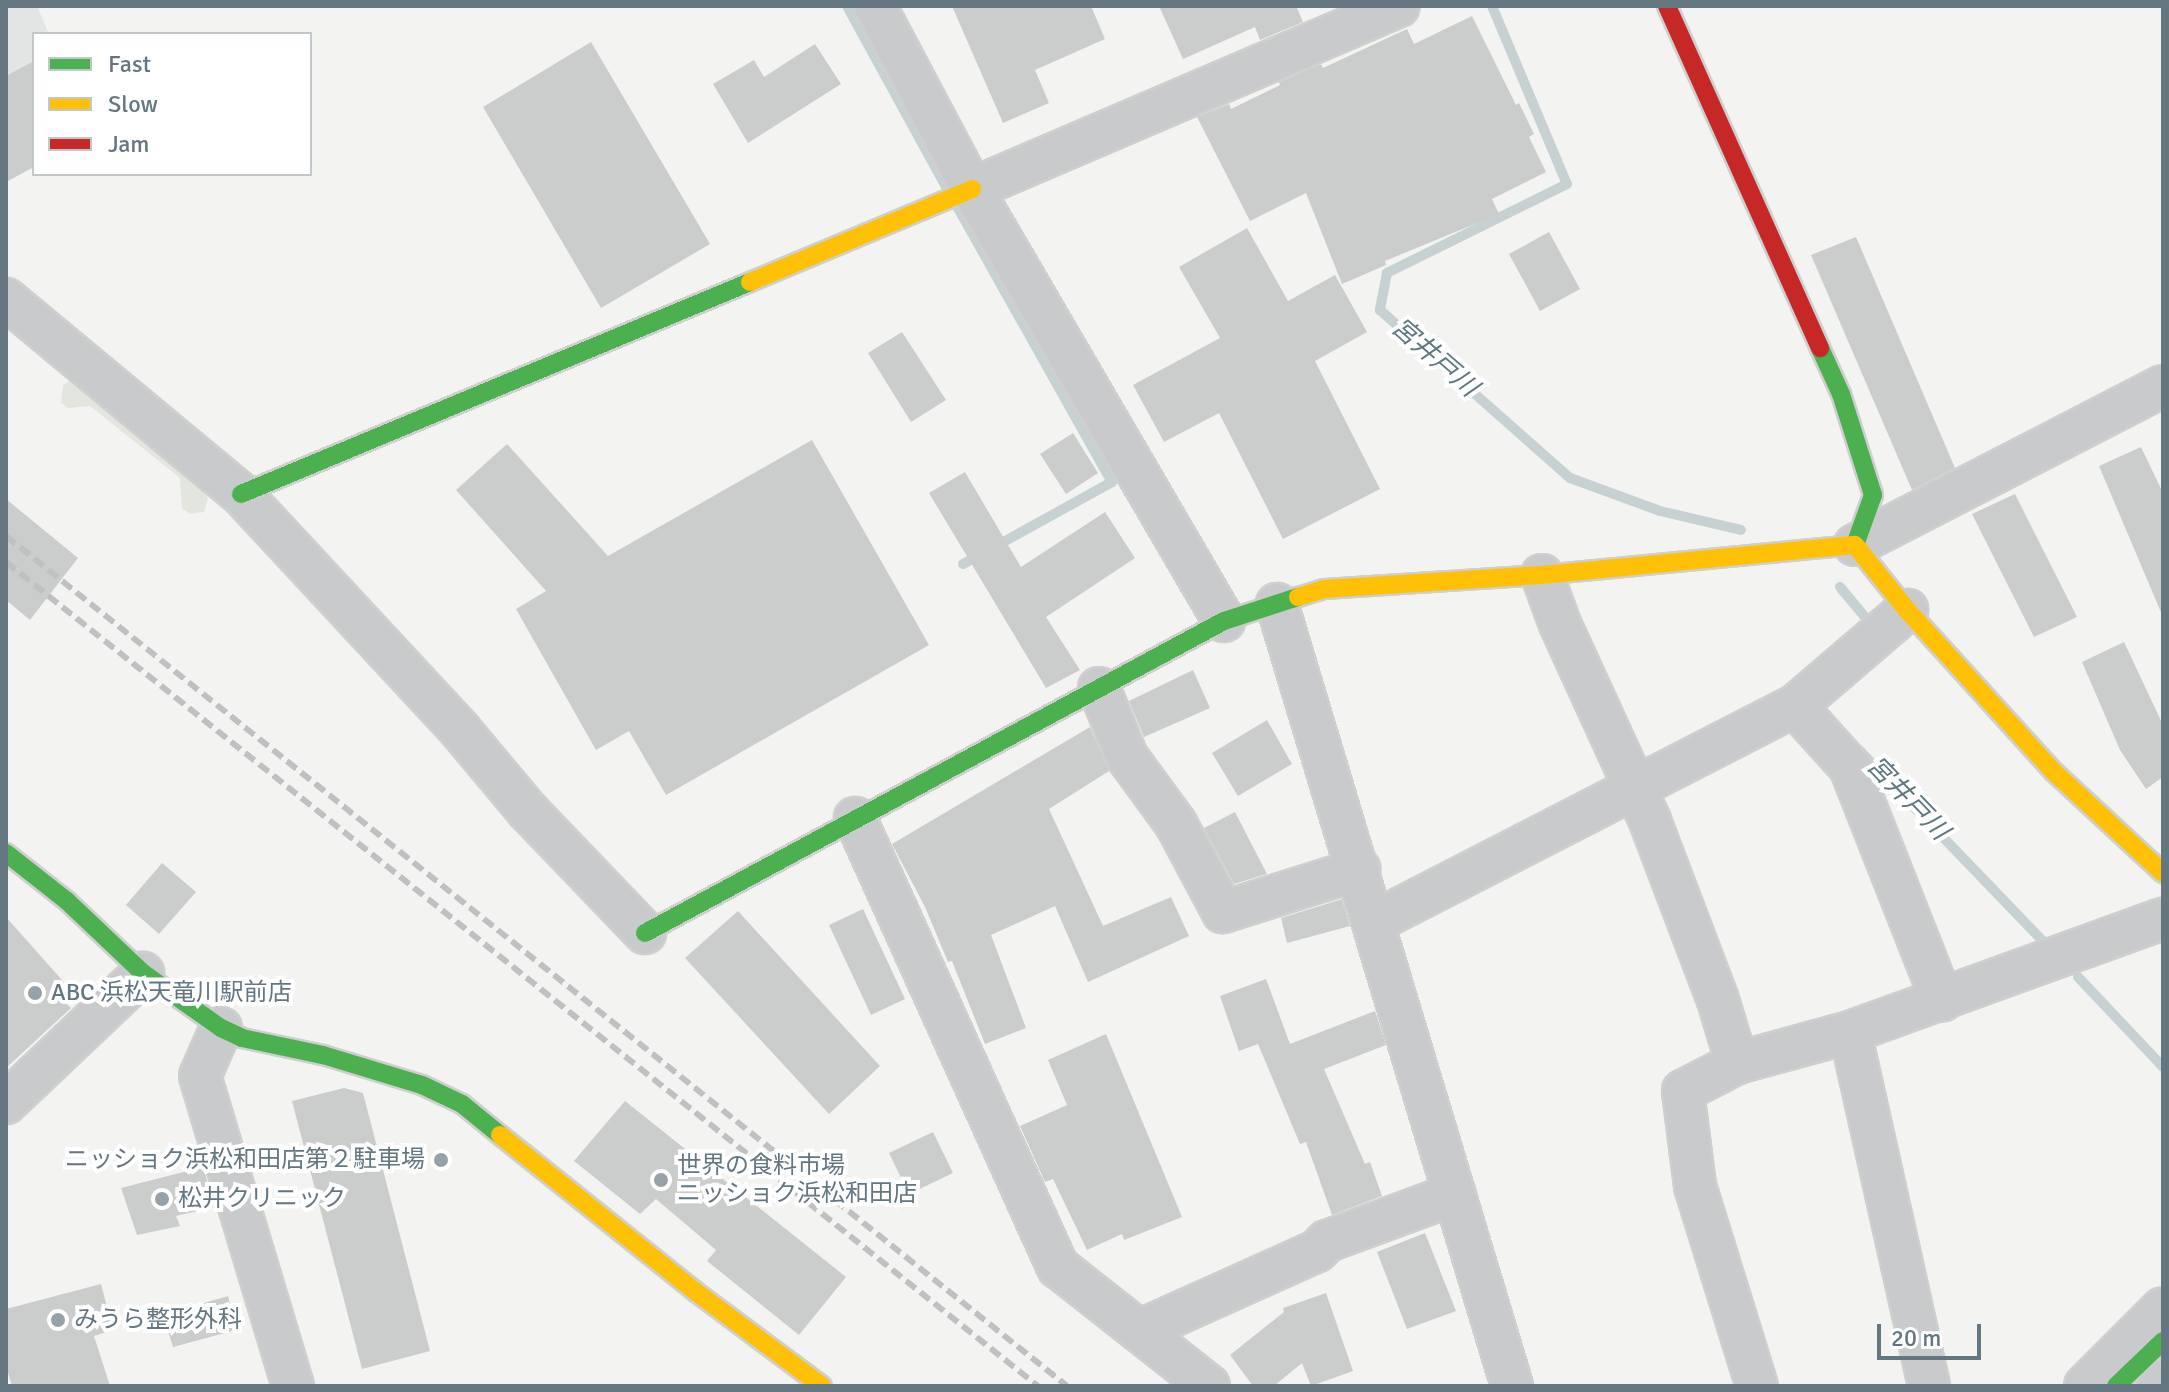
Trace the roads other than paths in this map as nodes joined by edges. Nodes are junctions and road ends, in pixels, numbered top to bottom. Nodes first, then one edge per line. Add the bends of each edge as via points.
1 (875, 6) edge
2 (1398, 6) edge
3 (1667, 6) edge
4 (961, 193) junction
5 (6, 299) edge
6 (2163, 386) edge
7 (241, 494) junction
8 (1855, 545) junction
9 (1542, 575) junction
10 (1277, 604) junction
11 (1224, 621) junction
12 (1889, 625) junction
13 (1099, 688) junction
14 (1795, 706) junction
15 (1634, 787) junction
16 (855, 818) junction
17 (6, 853) edge
18 (1359, 869) junction
19 (2163, 873) edge
20 (2163, 919) edge
21 (1374, 922) junction
22 (645, 933) joint
23 (143, 973) junction
24 (1942, 1000) junction
25 (221, 1028) junction
26 (1850, 1032) junction
27 (1737, 1063) junction
28 (6, 1103) edge
29 (1455, 1194) junction
30 (2163, 1308) edge
31 (1139, 1331) junction
32 (2163, 1341) edge
33 (808, 1379) edge
34 (2163, 1381) edge
35 (293, 1386) edge
36 (1209, 1386) edge
37 (1512, 1386) edge
38 (1757, 1386) edge
39 (1929, 1386) edge
40 (2085, 1386) edge
41 (2116, 1386) edge
42 (2158, 1386) edge

1 - 4 street
2 - 4 street
3 - 8 street via 1841,394 1873,495
4 - 7 street
4 - 11 street
5 - 7 street
6 - 8 street
7 - 22 street
8 - 9 street
8 - 12 street
9 - 10 street via 1324,589
9 - 15 street
10 - 11 street
10 - 18 street
11 - 13 street
12 - 14 street
12 - 19 street
13 - 16 street
13 - 18 street via 1127,757 1176,824 1223,912
14 - 15 street
14 - 24 street via 1850,767
15 - 21 street
15 - 27 street via 1718,1000
16 - 22 street
16 - 31 street via 1058,1267
17 - 23 street via 67,901
18 - 21 street
20 - 24 street
21 - 29 street
23 - 25 street
23 - 28 street
24 - 26 street
25 - 33 street via 422,1085 462,1104
25 - 35 street via 200,1076
26 - 27 street
26 - 39 street
27 - 38 street via 1683,1091 1695,1186
29 - 31 street via 1327,1241 1317,1251
29 - 37 street
30 - 40 street
31 - 36 street
32 - 41 street
34 - 42 street

